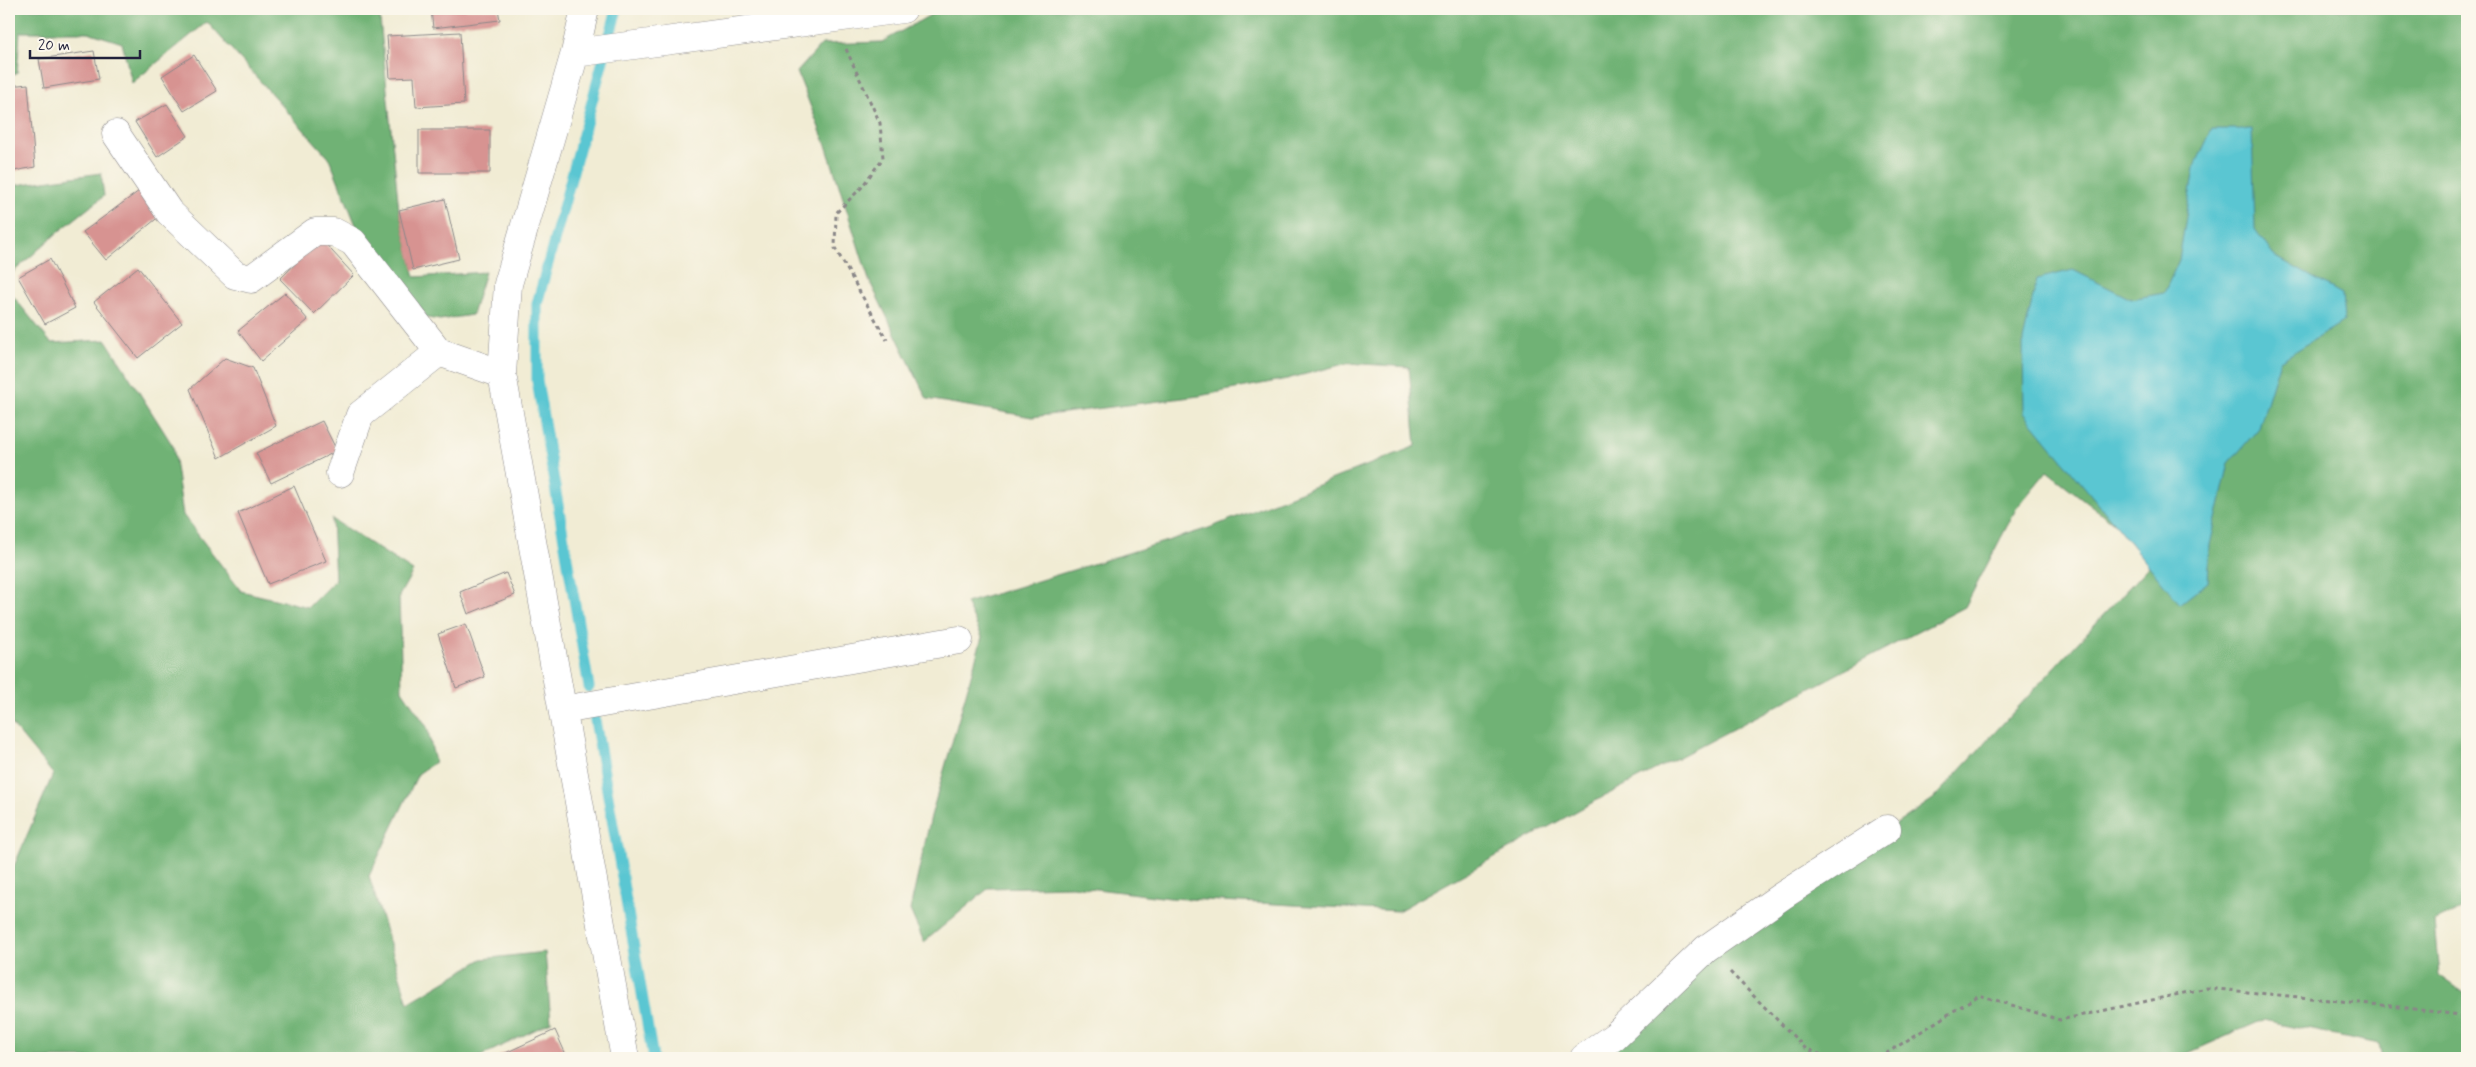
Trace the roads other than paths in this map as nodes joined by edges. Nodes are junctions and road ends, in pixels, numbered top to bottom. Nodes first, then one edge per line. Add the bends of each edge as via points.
1 (585, 9) edge
2 (903, 9) edge
3 (581, 52) junction
4 (116, 134) dead end
5 (439, 352) junction
6 (502, 374) junction
7 (340, 473) dead end
8 (959, 640) dead end
9 (568, 709) junction
10 (1887, 829) dead end
11 (625, 1058) edge
12 (1584, 1058) edge

1 - 3 street
2 - 3 street
3 - 6 street via 508,284
4 - 5 street via 169,212 235,275 251,279 315,232 334,232 353,242
5 - 6 street
5 - 7 street via 360,415
6 - 9 street
8 - 9 street
9 - 11 street
10 - 12 street via 1706,949 1616,1036

